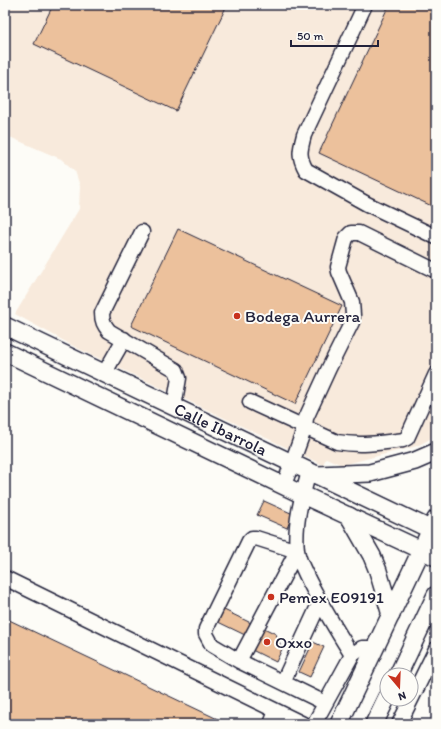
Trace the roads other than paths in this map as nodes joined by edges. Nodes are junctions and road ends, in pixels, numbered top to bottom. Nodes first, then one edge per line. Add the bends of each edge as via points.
1 (365, 5) edge
2 (142, 232) dead end
3 (436, 237) edge
4 (436, 271) edge
5 (5, 326) edge
6 (124, 340) junction
7 (5, 352) edge
8 (104, 374) junction
9 (436, 374) edge
10 (250, 402) dead end
11 (174, 407) junction
12 (304, 423) junction
13 (436, 452) edge
14 (288, 461) junction
15 (312, 473) junction
16 (279, 483) junction
17 (302, 495) junction
18 (349, 516) junction
19 (434, 527) edge
20 (297, 551) junction
21 (428, 554) edge
22 (5, 578) edge
23 (436, 595) edge
24 (320, 602) junction
25 (391, 615) junction
26 (375, 648) junction
27 (436, 649) edge
28 (352, 655) junction
29 (239, 661) junction
30 (402, 667) edge
31 (282, 682) junction
32 (325, 703) junction
33 (382, 707) edge
34 (276, 711) junction
35 (271, 724) edge
36 (303, 724) edge
37 (314, 724) edge
38 (339, 724) edge
39 (374, 724) edge
40 (399, 724) edge

1 - 3 street via 304,135 300,148 301,161 306,170
2 - 6 street via 102,314 105,327
4 - 12 street via 359,233 346,238 338,267 352,302 352,322
5 - 8 main road, Calle Ibarrola
6 - 8 street
6 - 11 street via 176,370 179,378
7 - 16 main road, Calle Ibarrola
8 - 11 main road, Calle Ibarrola
9 - 12 street via 407,438 403,440 348,444 337,442
10 - 12 street
11 - 14 main road, Calle Ibarrola
12 - 14 street
13 - 15 main road via 415,461 370,473
14 - 15 main road, Calle Ibarrola
14 - 16 street
15 - 17 street
15 - 19 main road, Calle Ibarrola
16 - 17 main road, Calle Ibarrola
17 - 18 main road, Calle Ibarrola
17 - 20 street
18 - 21 main road, Calle Ibarrola
18 - 25 main road via 372,556
19 - 21 main road
20 - 24 street
20 - 29 street
20 - 29 street via 256,538 249,541 206,629 212,645
21 - 25 main road
22 - 34 street
23 - 30 main road
24 - 28 street
24 - 31 street
25 - 26 main road
26 - 28 street via 362,648
26 - 38 main road
27 - 40 street
28 - 32 street
29 - 31 street
31 - 32 street
32 - 37 street
33 - 39 main road
34 - 35 street
34 - 36 street

